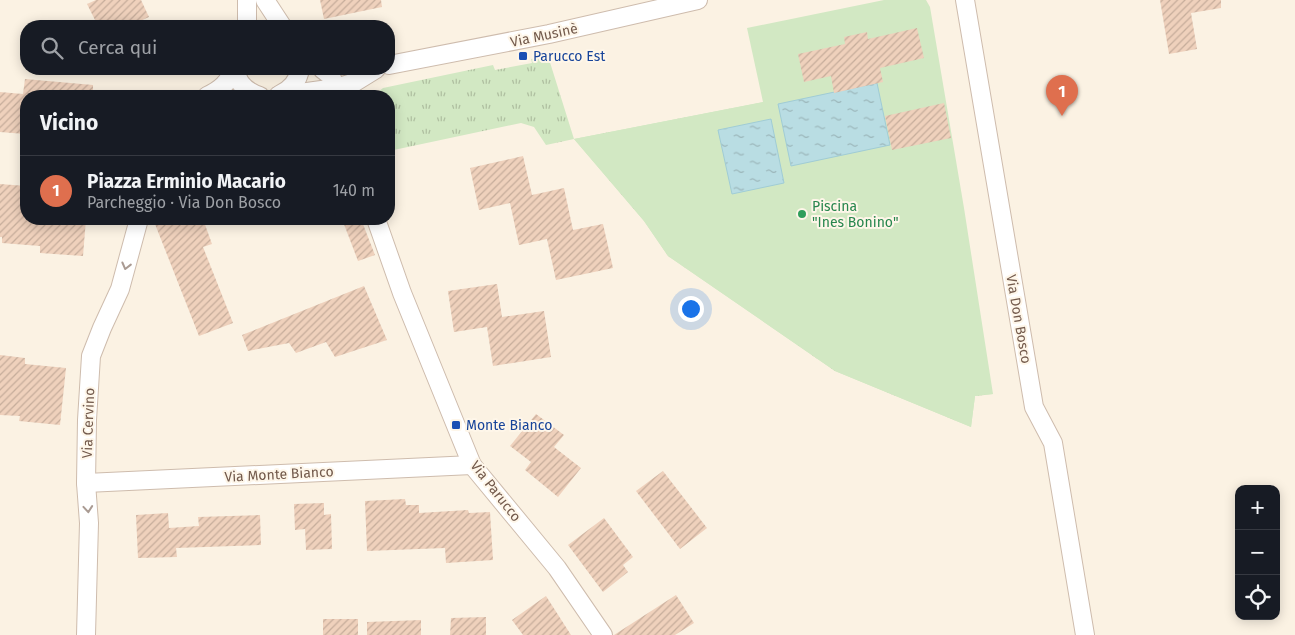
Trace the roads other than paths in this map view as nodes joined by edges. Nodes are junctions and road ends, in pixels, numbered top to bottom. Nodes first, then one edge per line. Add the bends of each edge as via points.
1 (247, 0) edge
2 (265, 0) edge
3 (698, 0) edge
4 (965, 0) edge
5 (248, 20) edge
6 (278, 20) edge
7 (395, 64) edge
8 (232, 75) edge
9 (237, 75) edge
10 (299, 75) edge
11 (330, 75) edge
12 (367, 75) edge
13 (372, 75) edge
14 (219, 90) edge
15 (246, 90) edge
16 (288, 90) edge
17 (337, 90) edge
18 (341, 90) edge
19 (361, 90) edge
20 (137, 225) edge
21 (378, 225) edge
22 (472, 465) junction
23 (86, 483) junction
24 (86, 635) edge
25 (603, 635) edge
26 (1085, 635) edge

1 - 5 street
2 - 6 street
3 - 7 street, Via Musinè via 549,34
4 - 26 street, Via Don Bosco via 1034,407 1053,443
8 - 14 street
9 - 15 street
10 - 16 street
11 - 17 street
12 - 18 street
13 - 19 street
20 -> 23 street, Via Cervino via 120,289 91,356
21 - 22 street, Via Parucco via 402,293
22 - 23 street, Via Monte Bianco
22 - 25 street, Via Parucco via 557,568
23 -> 24 street, Via Cervino via 89,523

